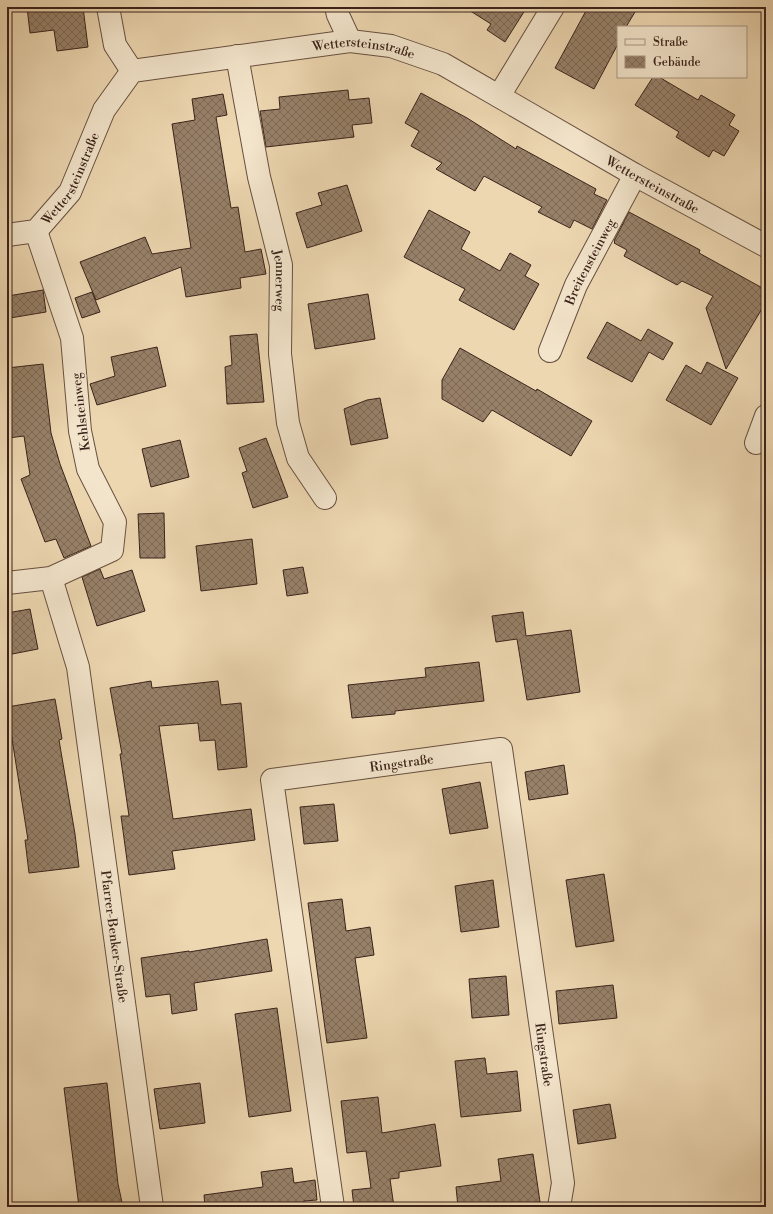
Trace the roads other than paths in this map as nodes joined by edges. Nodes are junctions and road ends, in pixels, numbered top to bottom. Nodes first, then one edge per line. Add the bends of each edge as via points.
1 (108, 7) edge
2 (336, 7) edge
3 (553, 7) edge
4 (350, 41) junction
5 (237, 56) junction
6 (132, 71) junction
7 (499, 96) junction
8 (635, 175) junction
9 (36, 231) junction
10 (7, 235) edge
11 (766, 246) edge
12 (550, 351) dead end
13 (766, 416) edge
14 (756, 443) dead end
15 (326, 498) dead end
16 (51, 578) junction
17 (7, 583) edge
18 (152, 1207) edge
19 (333, 1207) edge
20 (559, 1207) edge

1 - 6 street via 115,45
2 - 4 street
3 - 7 street
4 - 5 street, Wettersteinstraße
4 - 7 street, Wettersteinstraße via 391,46 443,64
5 - 6 street, Wettersteinstraße
5 - 15 street, Jennerweg via 259,177 281,265 280,354 288,423 298,458
6 - 9 street, Wettersteinstraße via 104,110 70,192
7 - 8 street, Wettersteinstraße
8 - 11 street, Wettersteinstraße
8 - 12 street, Breitensteinweg via 576,285
9 - 10 street, Wettersteinstraße
9 - 16 street, Kehlsteinweg via 72,338 80,431 88,469 115,522 112,550
13 - 14 street
16 - 17 street, Kehlsteinweg
16 - 18 street, Pfarrer-Benker-Straße via 78,667
19 - 20 street, Ringstraße via 272,780 501,749 563,1183

